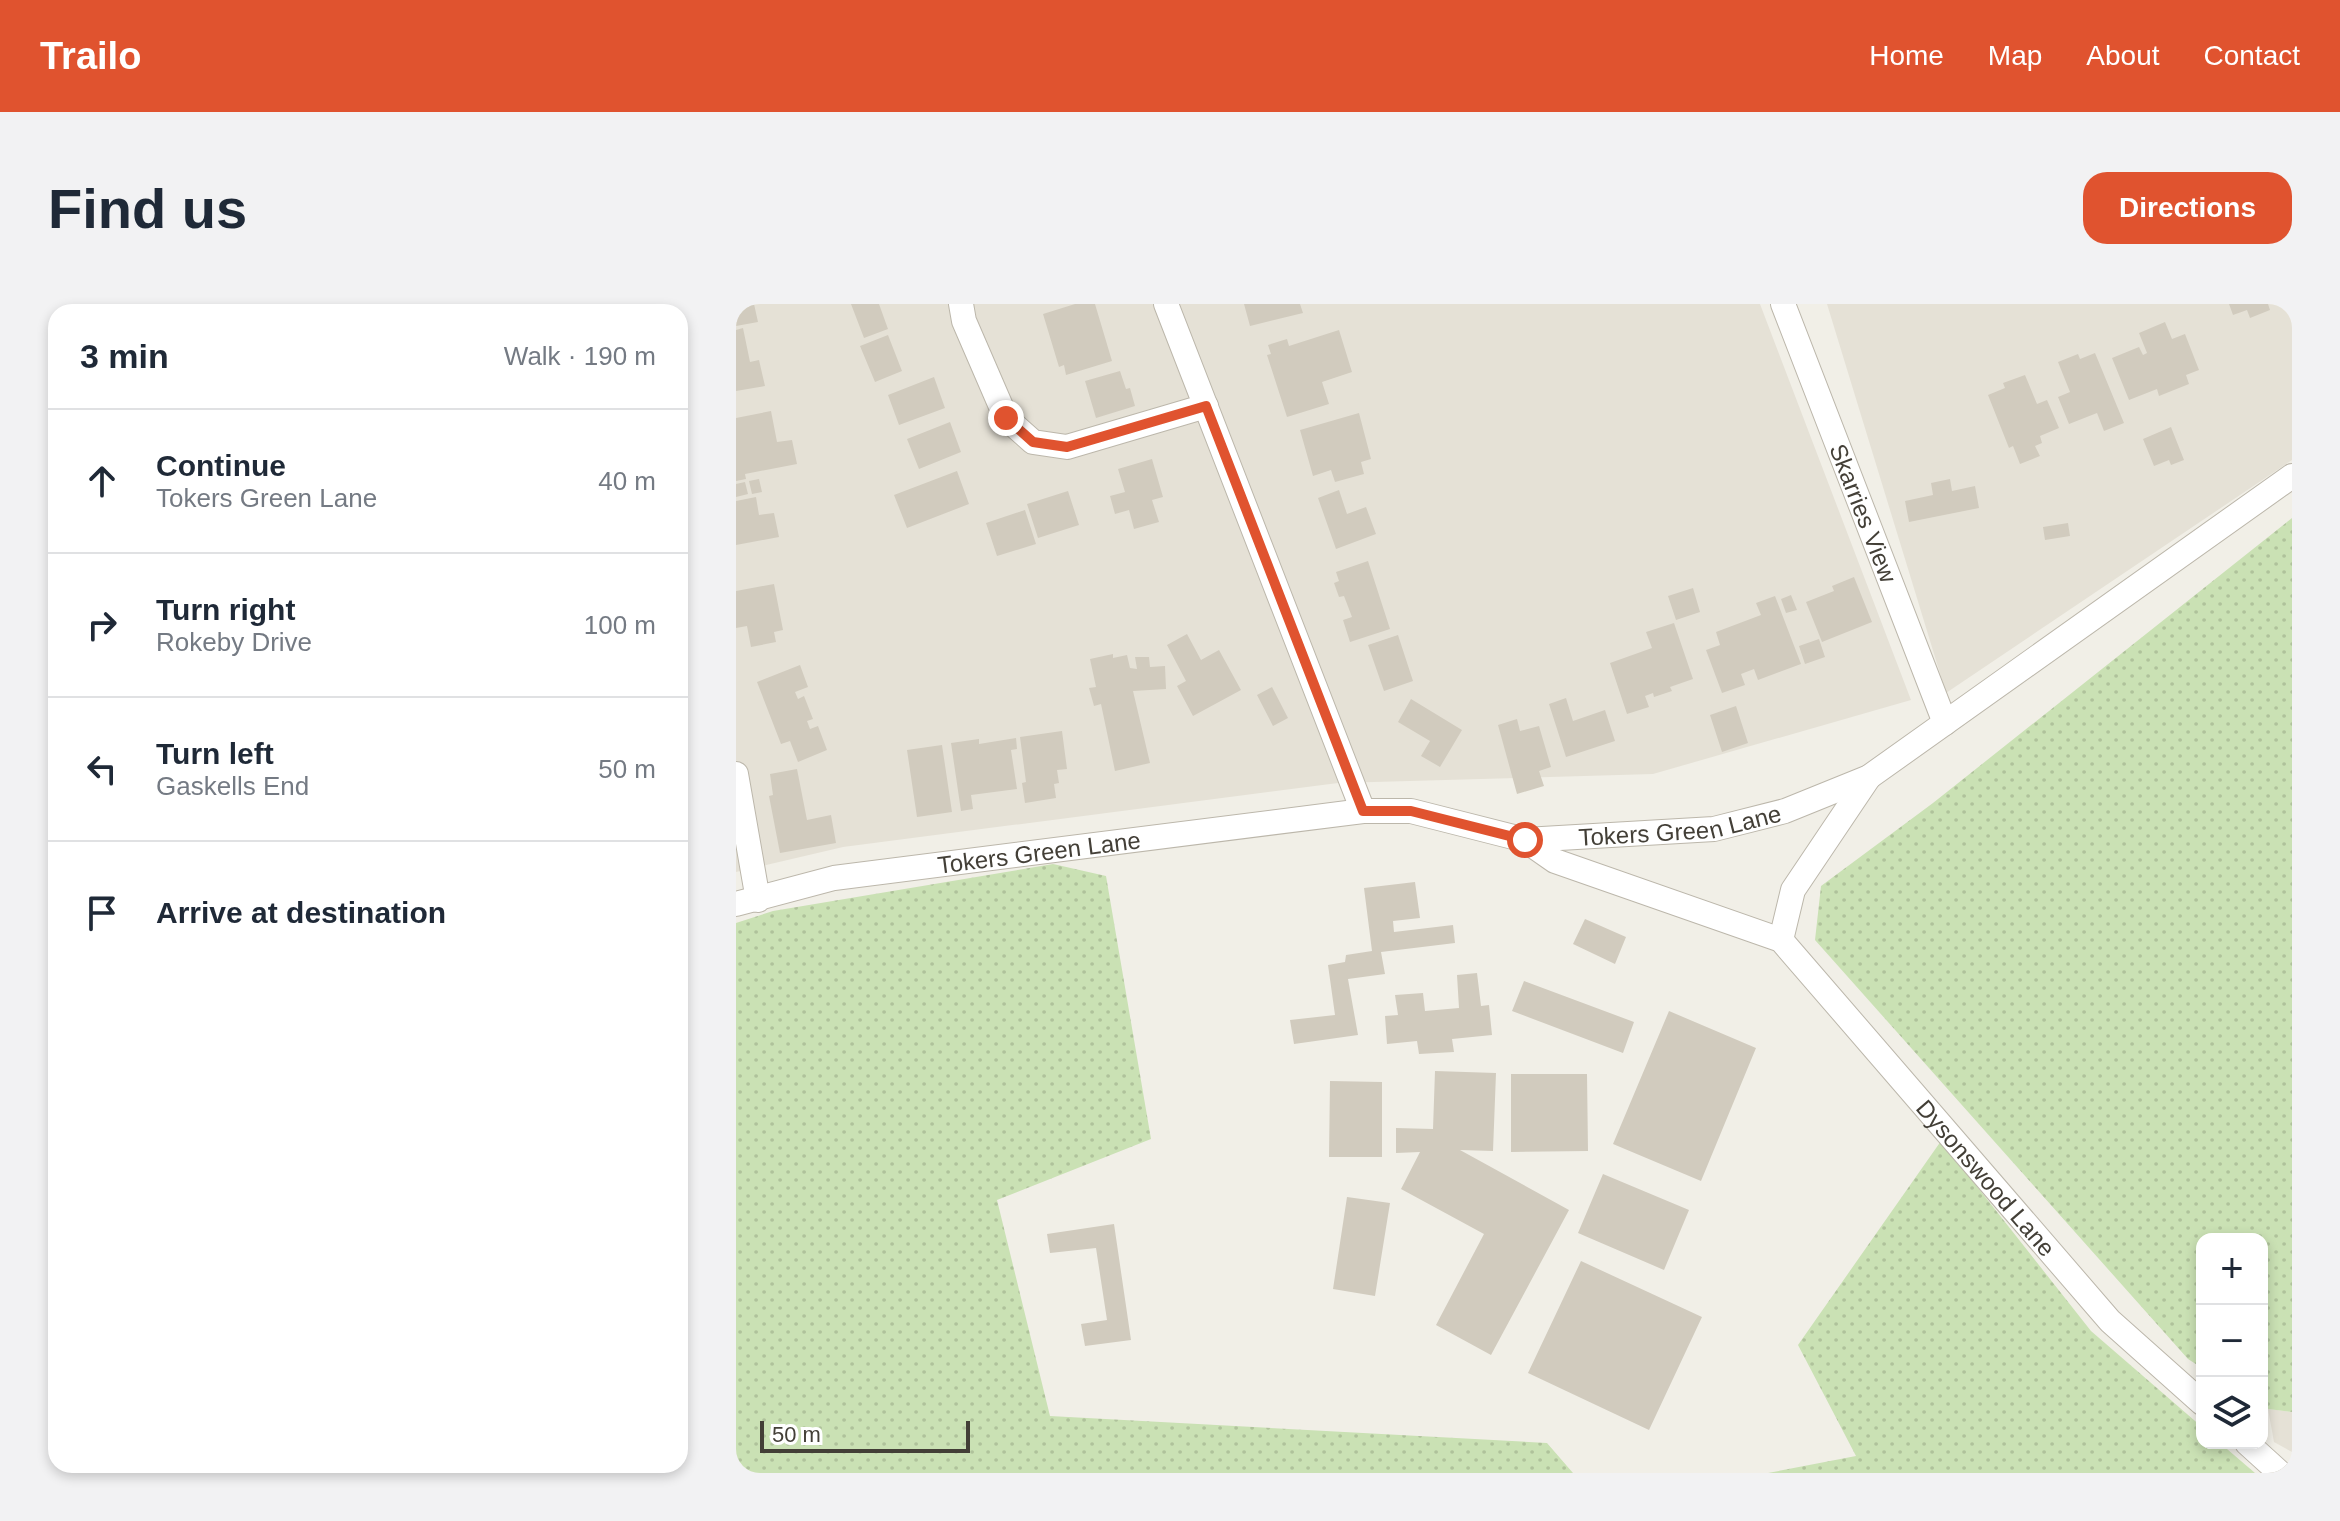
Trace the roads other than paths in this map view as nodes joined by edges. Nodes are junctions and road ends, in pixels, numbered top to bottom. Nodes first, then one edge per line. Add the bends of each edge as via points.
1 (961, 304) edge
2 (1166, 304) edge
3 (1783, 304) edge
4 (1206, 406) junction
5 (2292, 476) edge
6 (1945, 723) junction
7 (736, 774) edge
8 (1869, 777) junction
9 (1363, 811) junction
10 (1525, 840) junction
11 (747, 902) edge
12 (1781, 940) junction
13 (2196, 1398) edge
14 (2254, 1449) edge
15 (2280, 1473) edge

1 - 4 street via 1006,418 1033,442 1067,447
2 - 4 street
3 - 6 street, Skarries View
4 - 9 street
5 - 6 street, Tokers Green Lane
6 - 8 street, Tokers Green Lane
7 - 11 street
8 - 10 street, Tokers Green Lane via 1785,811 1714,829
8 - 12 street via 1793,890
9 - 10 street, Tokers Green Lane via 1411,811
9 - 11 street, Tokers Green Lane via 834,878
10 - 12 street, Dysonswood Lane via 1555,861
12 - 13 street, Dysonswood Lane via 2110,1321
14 - 15 street

